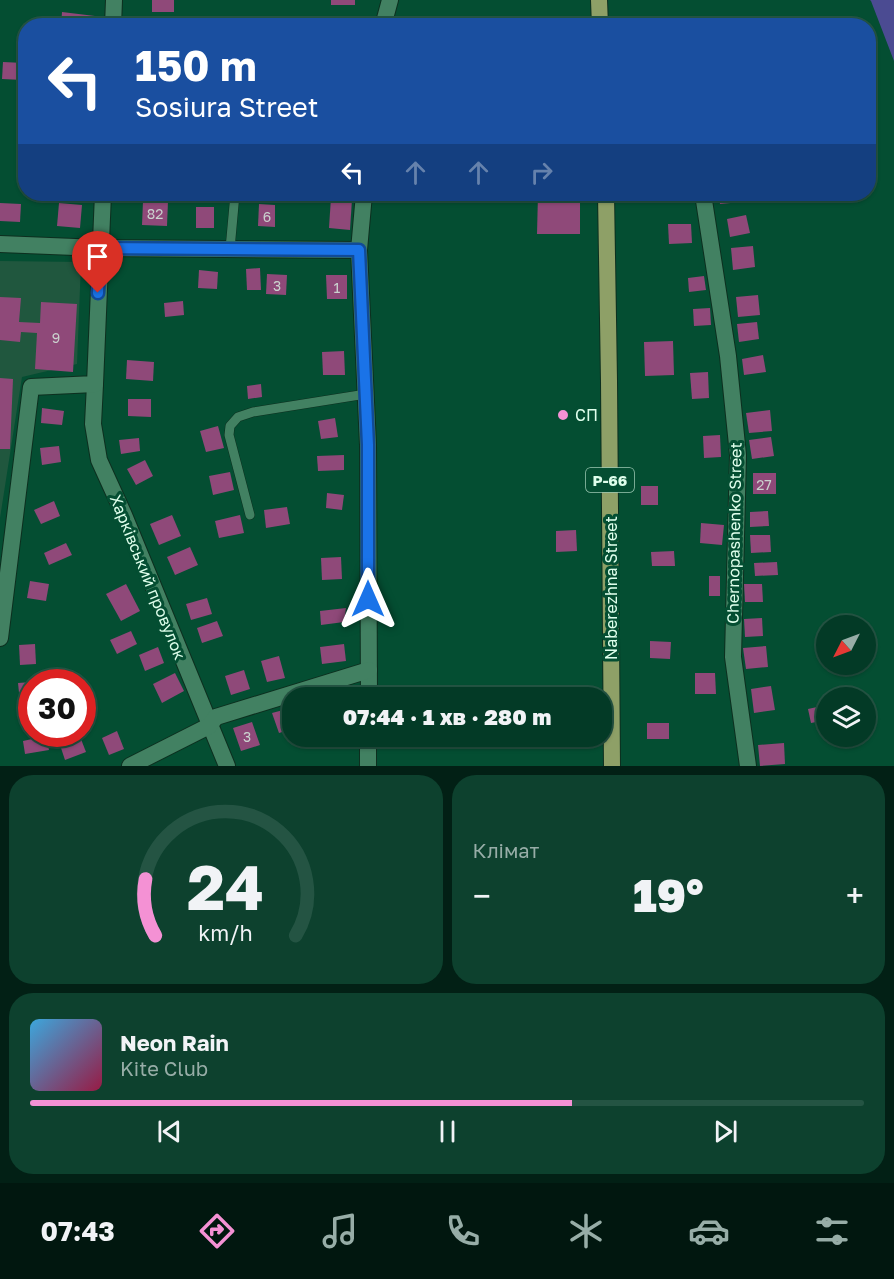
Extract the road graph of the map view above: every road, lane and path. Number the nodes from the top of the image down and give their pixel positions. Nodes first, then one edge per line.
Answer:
1 (114, 0) edge
2 (390, 0) edge
3 (598, 0) edge
4 (113, 18) edge
5 (385, 18) edge
6 (599, 18) edge
7 (103, 201) edge
8 (234, 201) edge
9 (363, 201) edge
10 (606, 201) edge
11 (704, 201) edge
12 (0, 244) edge
13 (100, 248) junction
14 (230, 249) junction
15 (359, 250) junction
16 (95, 384) junction
17 (366, 394) junction
18 (250, 515) dead end
19 (0, 638) edge
20 (369, 670) junction
21 (369, 687) edge
22 (209, 726) junction
23 (368, 747) edge
24 (130, 766) edge
25 (227, 766) edge
26 (368, 766) edge
27 (612, 766) edge
28 (748, 766) edge

1 - 4 street
2 - 5 street
3 - 6 main road
7 - 13 street, Харківський провулок
8 - 14 lane
9 - 15 street
10 - 27 main road, Naberezhna Street / Р-66
11 - 28 street, Chernopashenko Street
12 - 13 street
13 - 14 street
13 - 16 street, Харківський провулок
14 - 15 street
15 - 17 street
16 - 19 street
16 - 22 street, Харківський провулок
17 - 18 lane
17 - 20 street
20 - 21 street
20 - 22 street
22 - 24 street
22 - 25 street, Харківський провулок
23 - 26 street

